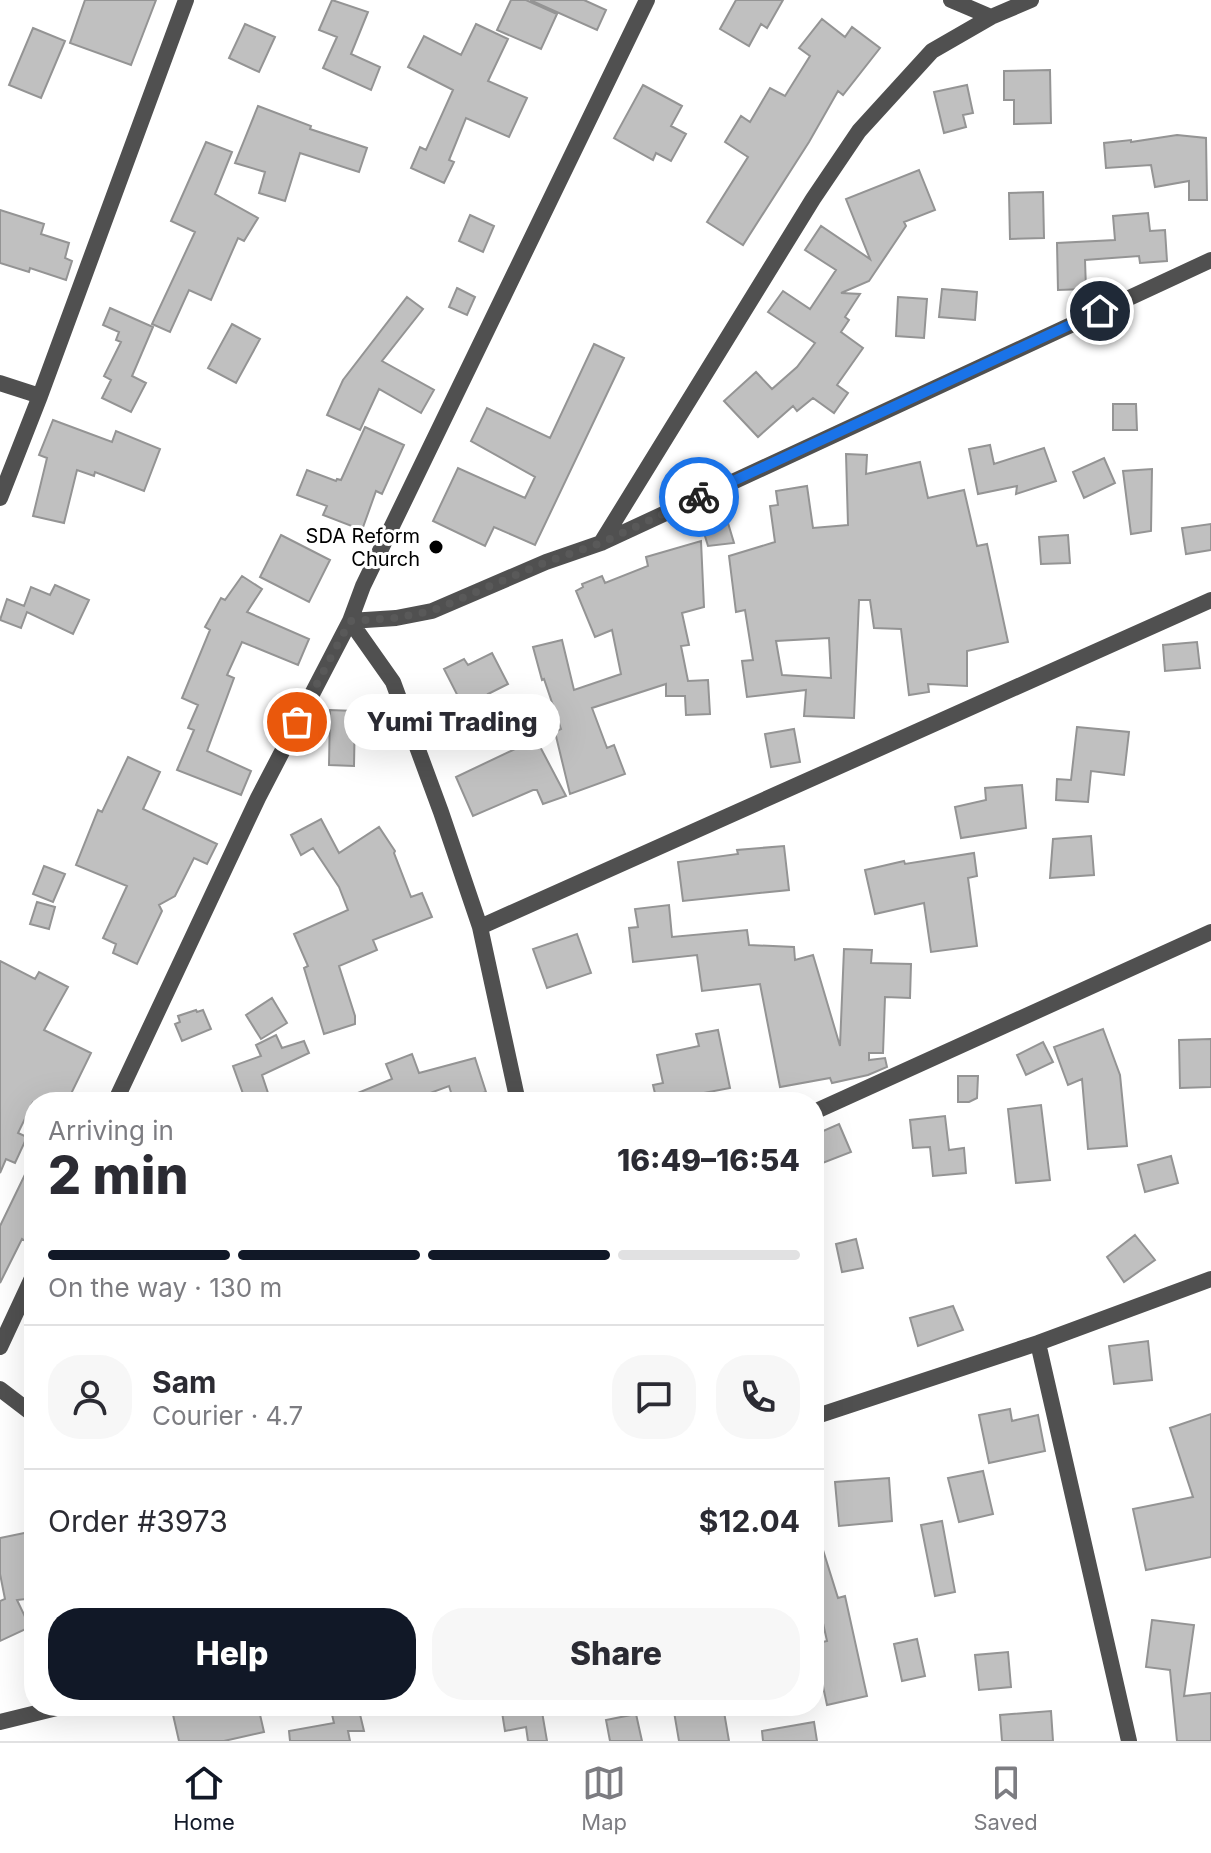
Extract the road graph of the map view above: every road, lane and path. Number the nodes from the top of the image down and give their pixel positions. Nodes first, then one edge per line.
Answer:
1 (186, 0) edge
2 (647, 0) edge
3 (951, 0) edge
4 (1031, 0) edge
5 (991, 17) junction
6 (1211, 260) edge
7 (0, 383) edge
8 (40, 396) junction
9 (0, 498) edge
10 (601, 543) junction
11 (1211, 600) edge
12 (350, 621) junction
13 (480, 927) junction
14 (1211, 932) edge
15 (120, 1092) edge
16 (516, 1092) edge
17 (824, 1107) edge
18 (1211, 1279) edge
19 (24, 1295) edge
20 (1038, 1343) junction
21 (0, 1347) edge
22 (0, 1389) edge
23 (24, 1407) edge
24 (824, 1414) edge
25 (24, 1716) edge
26 (0, 1722) edge
27 (1129, 1741) edge

1 - 8 street
2 - 12 street
3 - 5 street
4 - 5 street
5 - 10 street
6 - 10 street
7 - 8 street
8 - 9 street
10 - 12 street
11 - 13 street
12 - 13 street
12 - 15 street
13 - 16 street
14 - 17 street
18 - 20 street
19 - 21 street
20 - 24 street
20 - 27 street
22 - 23 street
25 - 26 street

